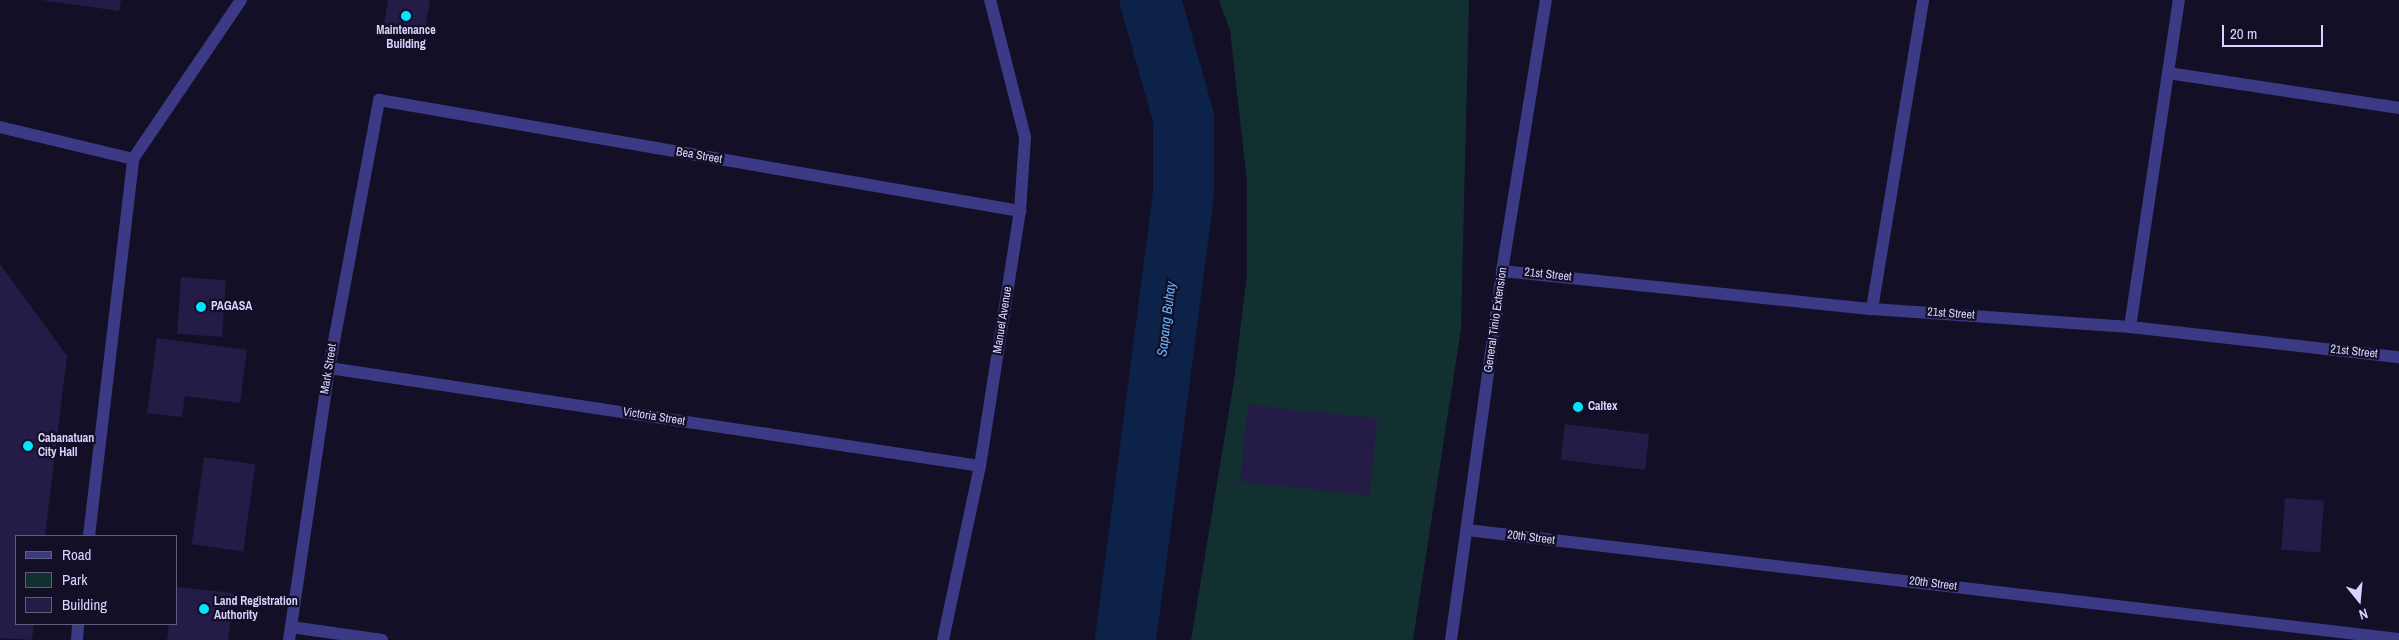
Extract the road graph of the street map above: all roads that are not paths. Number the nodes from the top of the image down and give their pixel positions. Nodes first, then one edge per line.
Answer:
1 (241, 0) edge
2 (990, 0) edge
3 (1546, 0) edge
4 (1923, 0) edge
5 (2179, 0) edge
6 (2168, 73) junction
7 (378, 100) joint
8 (2399, 108) edge
9 (0, 127) edge
10 (133, 159) junction
11 (1020, 211) junction
12 (1502, 271) junction
13 (1872, 309) junction
14 (2130, 327) junction
15 (2399, 357) edge
16 (328, 368) junction
17 (980, 466) junction
18 (1467, 530) junction
19 (89, 535) edge
20 (78, 625) edge
21 (290, 634) edge
22 (2399, 639) edge
23 (76, 640) edge
24 (382, 640) edge
25 (943, 640) edge
26 (1451, 640) edge

1 - 10 street
2 - 11 street, Manuel Avenue
3 - 12 street, General Tinio Extension
4 - 13 street
5 - 6 street
6 - 8 street
6 - 14 street
7 - 11 street, Bea Street
7 - 16 street, Mark Street
9 - 10 street
10 - 19 street
11 - 17 street, Manuel Avenue
12 - 13 street, 21st Street
12 - 18 street, General Tinio Extension
13 - 14 street, 21st Street
14 - 15 street, 21st Street
16 - 17 street, Victoria Street
16 - 21 street, Mark Street
17 - 25 street, Manuel Avenue
18 - 22 street, 20th Street
18 - 26 street, General Tinio Extension
20 - 23 street
21 - 24 street

